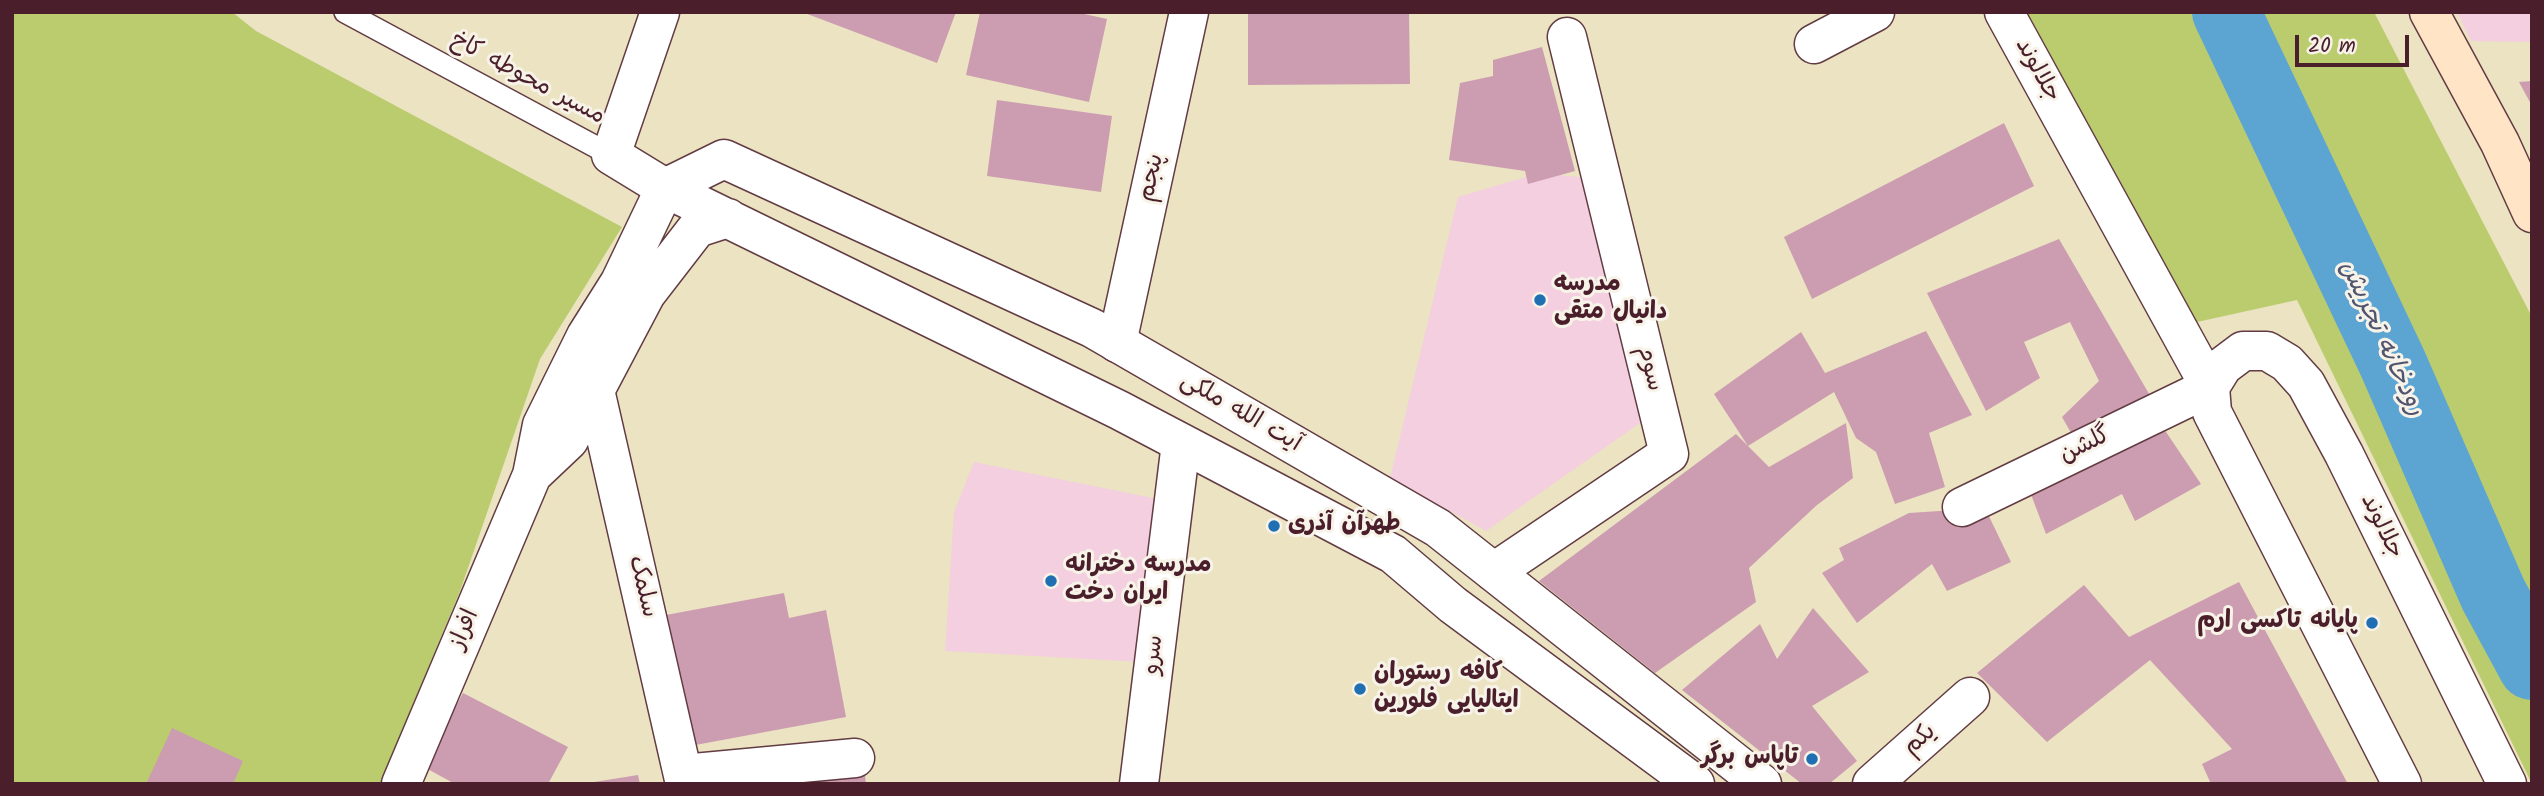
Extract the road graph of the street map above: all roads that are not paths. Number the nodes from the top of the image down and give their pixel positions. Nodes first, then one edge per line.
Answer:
1 (345, 12) edge
2 (660, 12) edge
3 (1189, 12) edge
4 (1875, 12) edge
5 (2004, 12) edge
6 (2429, 12) edge
7 (1567, 37) dead end
8 (1814, 44) dead end
9 (611, 155) junction
10 (665, 188) junction
11 (2532, 213) edge
12 (728, 218) junction
13 (1117, 343) junction
14 (2210, 387) junction
15 (596, 390) junction
16 (1181, 443) junction
17 (532, 475) junction
18 (1962, 507) dead end
19 (1494, 572) junction
20 (1970, 698) dead end
21 (855, 758) dead end
22 (684, 779) edge
23 (401, 784) edge
24 (1139, 784) edge
25 (1695, 784) edge
26 (1762, 784) edge
27 (1872, 784) edge
28 (2402, 784) edge
29 (2507, 784) edge

1 - 9 lane, مسیر محوطه کاخ
2 - 9 street
3 - 13 street, پنجم
4 - 8 street
5 - 14 street, جلالوند
6 - 11 main road
7 - 19 street, سوم
9 - 10 street, آیت الله ملکی
10 - 12 street, آیت الله ملکی
10 - 13 street, آیت الله ملکی
10 - 17 street, افراز
12 - 15 street, افراز
12 - 16 street, آیت الله ملکی
13 - 19 street, آیت الله ملکی
14 - 18 street, گلشن
14 - 28 street, جلالوند
14 - 29 street, جلالوند
15 - 17 street, افراز
15 - 22 street, سلمک
16 - 24 street, سرو
16 - 25 street, آیت الله ملکی
17 - 23 street, افراز
19 - 26 street, آیت الله ملکی
20 - 27 street, یکم
21 - 22 street

